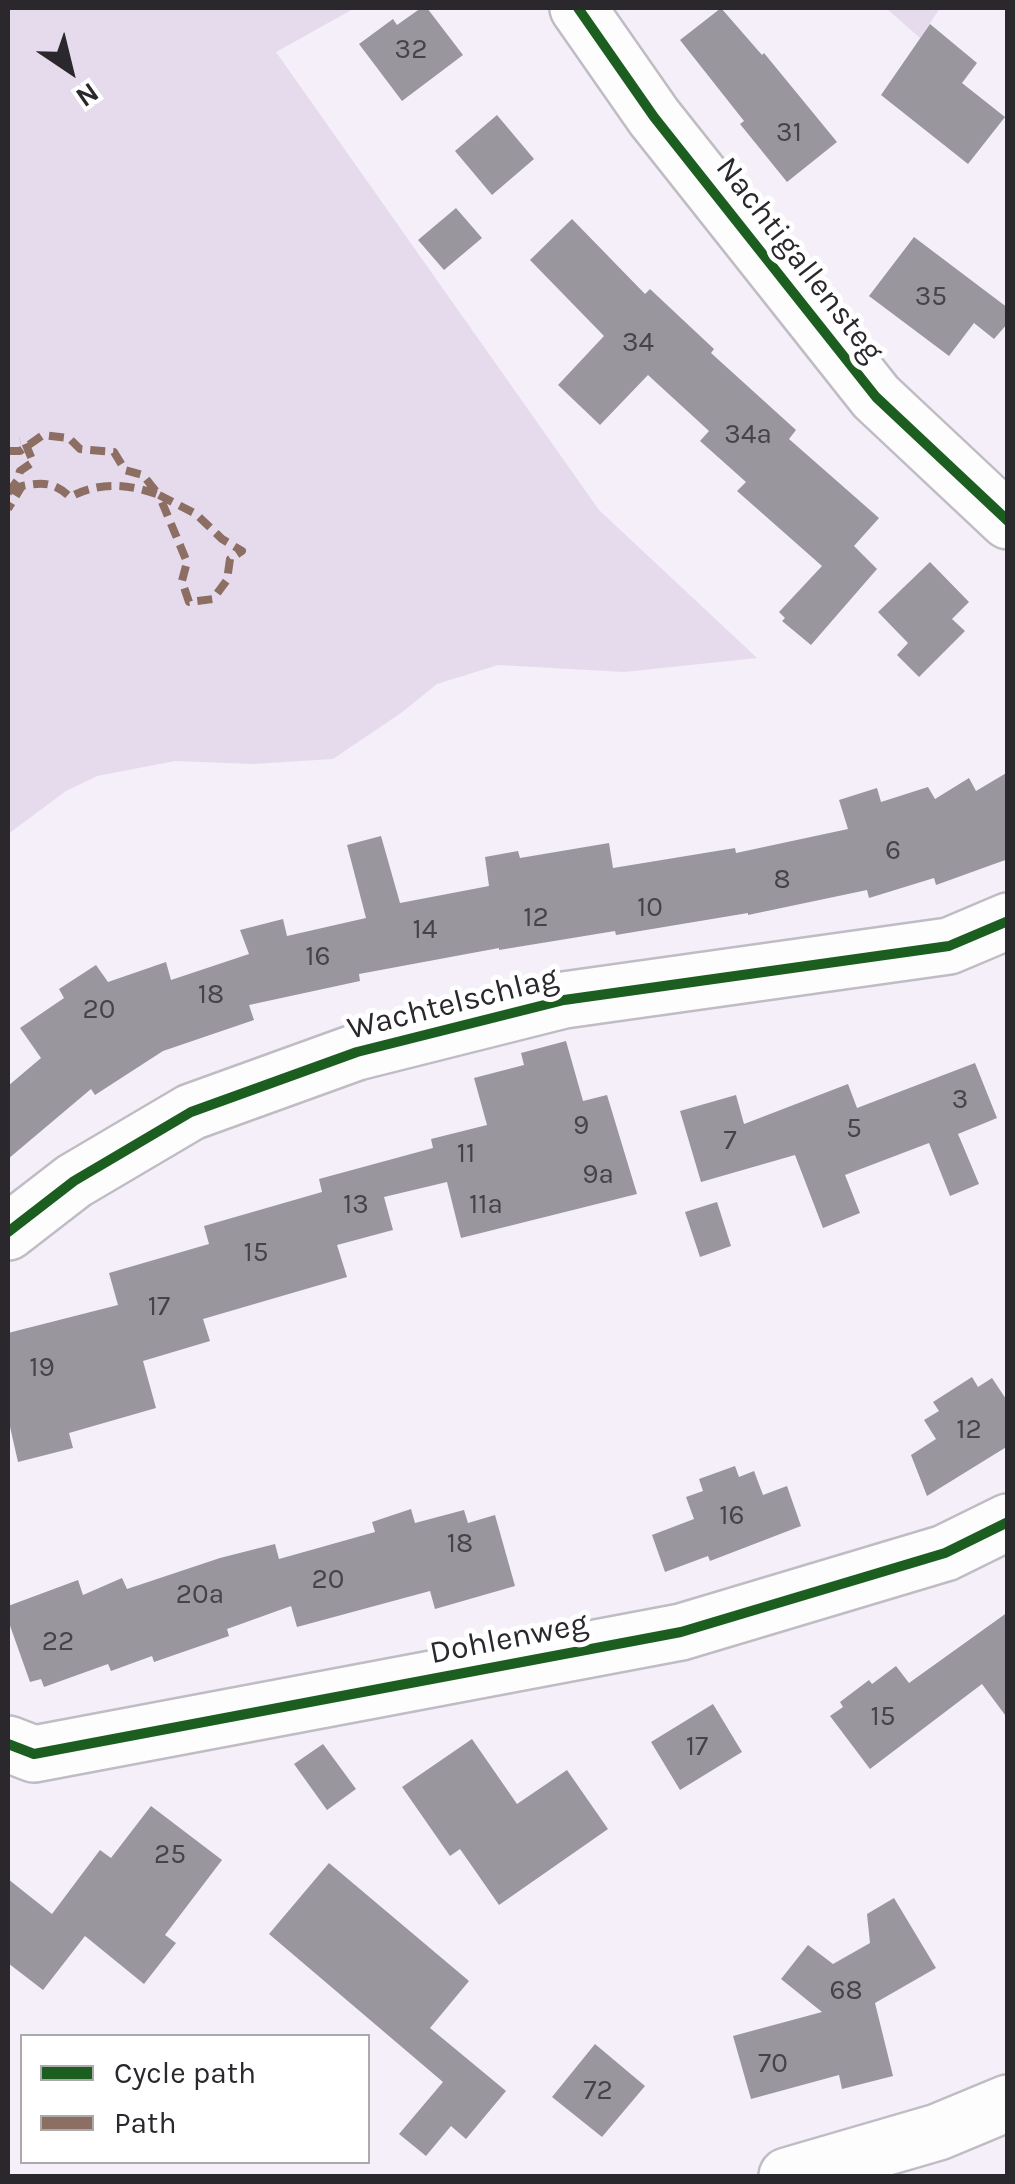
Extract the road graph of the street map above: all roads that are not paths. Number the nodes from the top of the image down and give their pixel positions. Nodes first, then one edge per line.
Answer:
1 (578, 8) edge
2 (1008, 521) edge
3 (1008, 921) edge
4 (8, 1232) edge
5 (1008, 1522) edge
6 (8, 1744) edge
7 (1008, 2103) edge
8 (787, 2176) edge

1 - 2 street, Nachtigallensteg
3 - 4 street, Wachtelschlag
5 - 6 street, Dohlenweg
7 - 8 street

